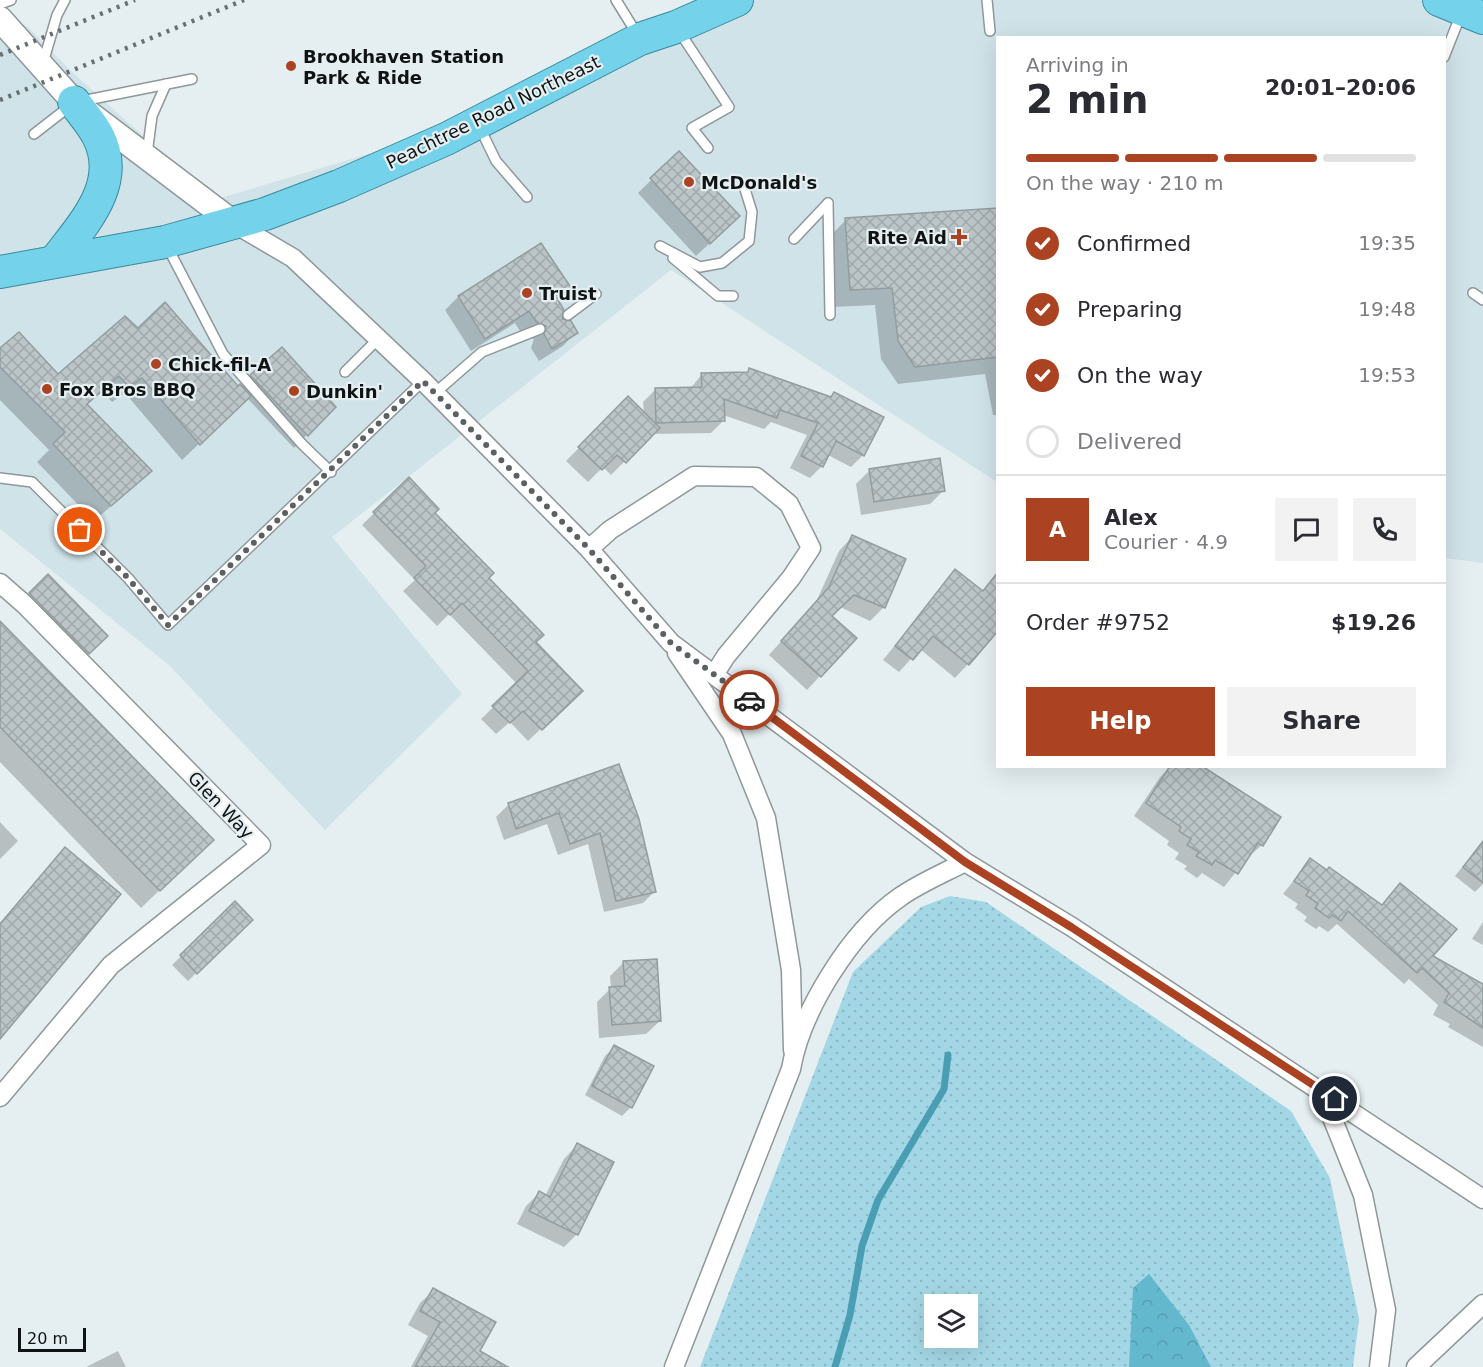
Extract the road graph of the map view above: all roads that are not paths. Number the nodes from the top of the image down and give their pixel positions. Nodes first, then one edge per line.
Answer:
1 (11, 0) edge
2 (65, 0) edge
3 (616, 0) edge
4 (737, 0) edge
5 (987, 0) edge
6 (0, 4) edge
7 (1466, 7) edge
8 (0, 19) edge
9 (676, 27) junction
10 (990, 31) dead end
11 (639, 39) junction
12 (1446, 52) edge
13 (42, 66) junction
14 (192, 79) dead end
15 (166, 84) junction
16 (75, 102) junction
17 (477, 123) junction
18 (34, 134) dead end
19 (708, 148) dead end
20 (147, 157) junction
21 (744, 186) dead end
22 (527, 197) dead end
23 (235, 224) junction
24 (794, 239) dead end
25 (165, 242) junction
26 (56, 260) junction
27 (0, 272) edge
28 (1473, 293) dead end
29 (596, 294) dead end
30 (733, 296) dead end
31 (1483, 300) edge
32 (568, 315) dead end
33 (830, 315) dead end
34 (540, 329) dead end
35 (378, 339) junction
36 (345, 372) dead end
37 (429, 387) junction
38 (331, 472) junction
39 (0, 477) edge
40 (589, 549) junction
41 (0, 583) edge
42 (671, 643) junction
43 (714, 675) junction
44 (965, 862) junction
45 (793, 1054) junction
46 (1321, 1090) junction
47 (0, 1097) edge
48 (1483, 1199) edge
49 (1483, 1304) edge
50 (674, 1367) edge
51 (1379, 1367) edge
52 (1416, 1367) edge

1 - 6 lane
2 - 13 lane
3 - 11 lane
4 - 9 highway, Peachtree Road Northeast
5 - 10 lane
7 - 12 lane
8 - 13 street
9 - 11 highway, Peachtree Road Northeast
9 - 19 lane
11 - 17 highway, Peachtree Road Northeast
13 - 16 street
14 - 15 lane
15 - 16 lane
15 - 20 lane
16 - 18 lane
16 - 20 street
16 - 26 highway
17 - 22 lane
17 - 23 highway, Peachtree Road Northeast
20 - 23 street
21 - 30 lane
23 - 25 highway, Peachtree Road Northeast
23 - 35 street
24 - 33 lane
25 - 26 highway, Peachtree Road Northeast
25 - 38 lane
26 - 27 highway, Peachtree Road Northeast
28 - 31 lane
29 - 32 lane
34 - 37 lane
35 - 36 lane
35 - 37 street
37 - 38 lane
37 - 40 street
38 - 39 lane
40 - 42 street
40 - 43 street
41 - 47 street, Glen Way
42 - 43 street
42 - 45 street
43 - 44 street
44 - 45 street
44 - 46 street
45 - 50 street
46 - 48 street
46 - 51 street
49 - 52 street

